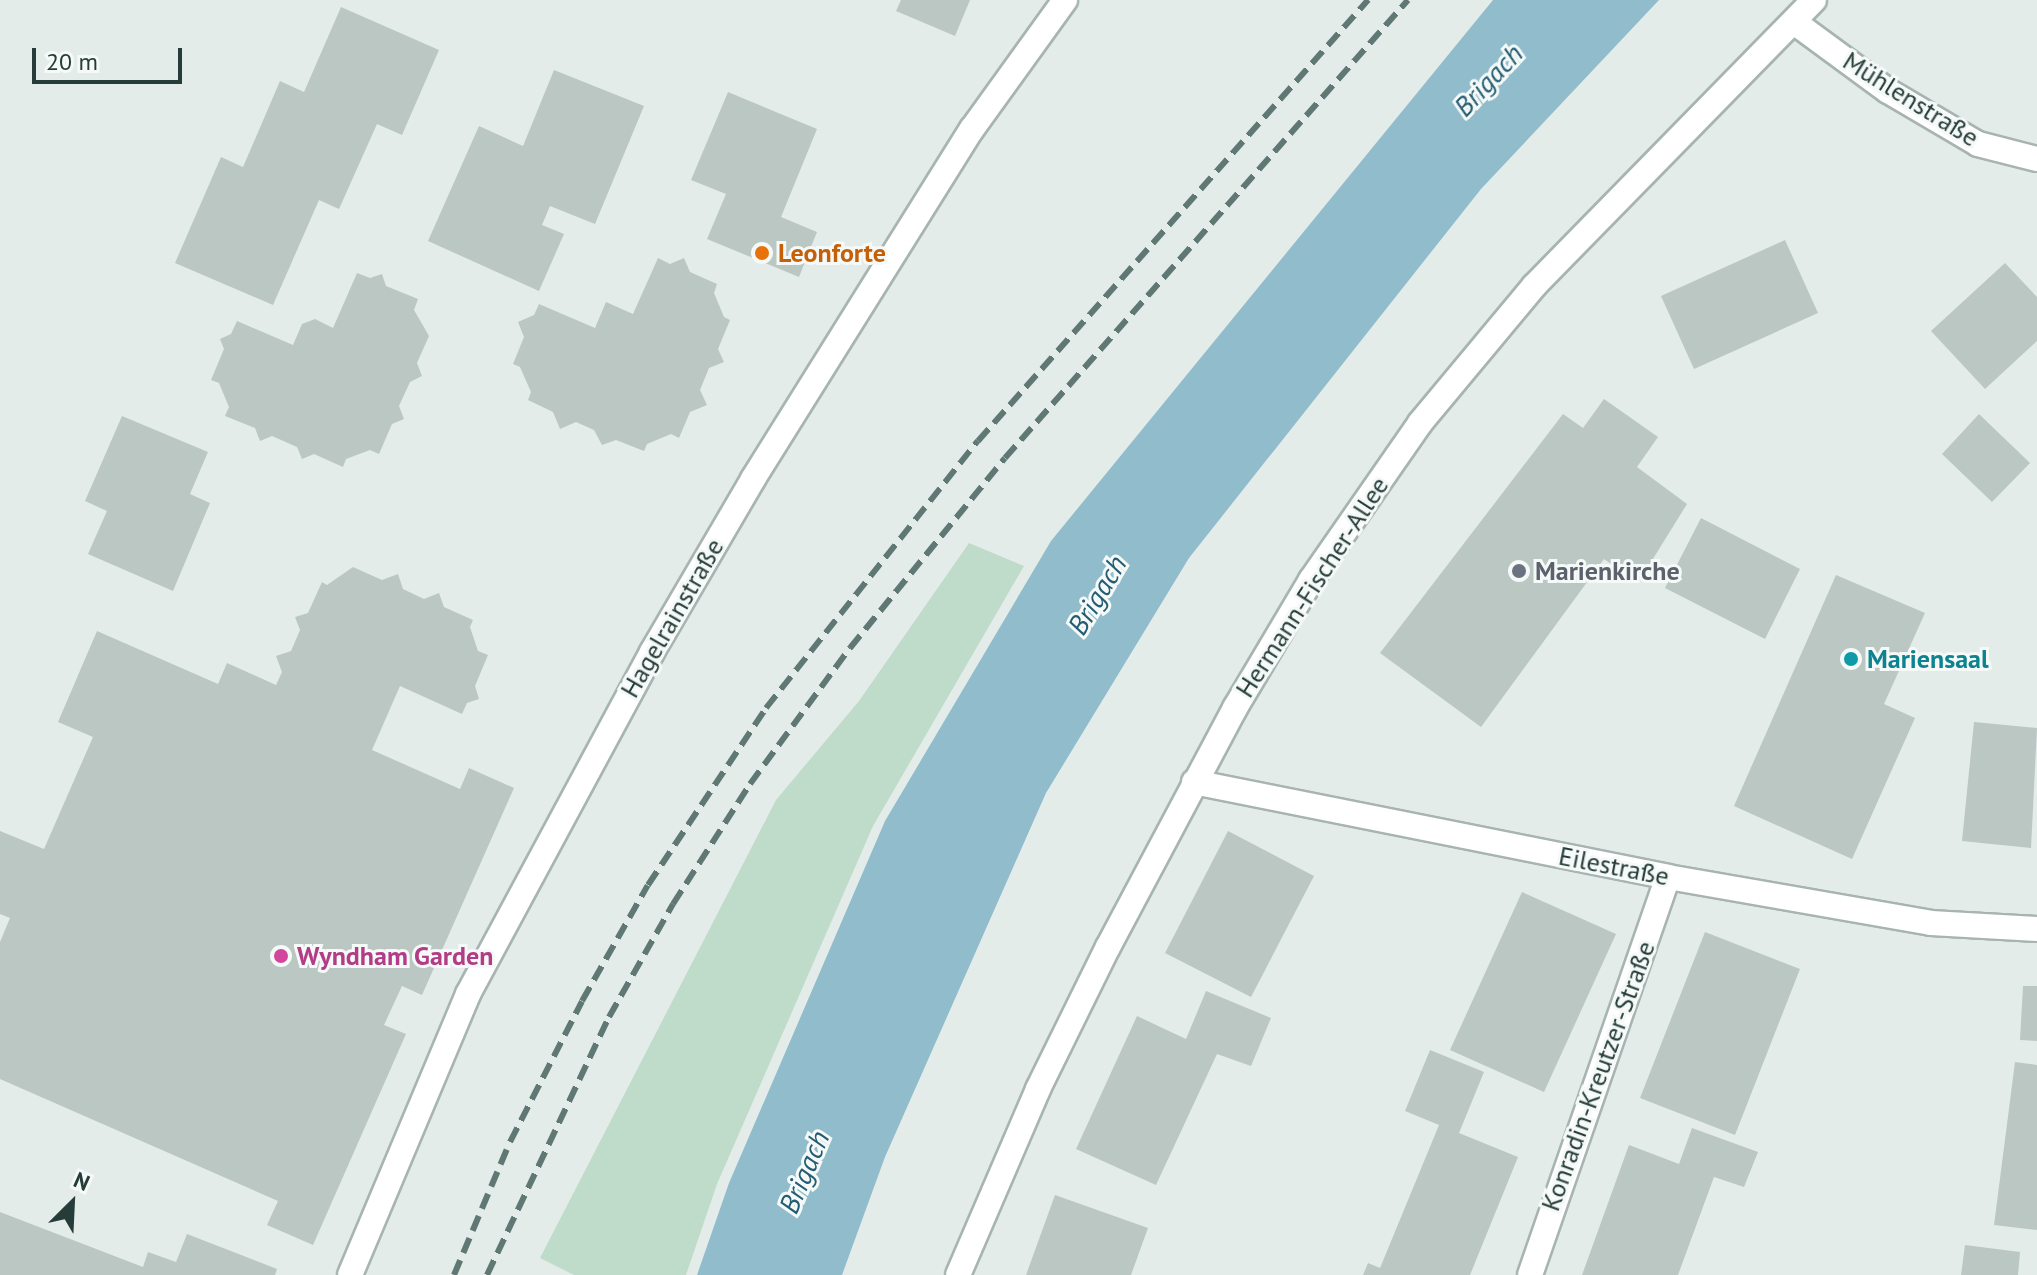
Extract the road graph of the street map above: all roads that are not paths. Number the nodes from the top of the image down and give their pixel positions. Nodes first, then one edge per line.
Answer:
1 (1065, 0) edge
2 (1814, 0) edge
3 (1794, 22) junction
4 (2037, 159) edge
5 (1194, 782) junction
6 (1668, 877) junction
7 (2037, 929) edge
8 (350, 1275) edge
9 (958, 1275) edge
10 (1530, 1275) edge

1 - 8 street, Hagelrainstraße
2 - 3 street, Hermann-Fischer-Allee
3 - 4 street, Mühlenstraße
3 - 5 street, Hermann-Fischer-Allee
5 - 6 street, Eilestraße
5 - 9 street, Hermann-Fischer-Allee
6 - 7 street, Eilestraße
6 - 10 street, Konradin-Kreutzer-Straße

